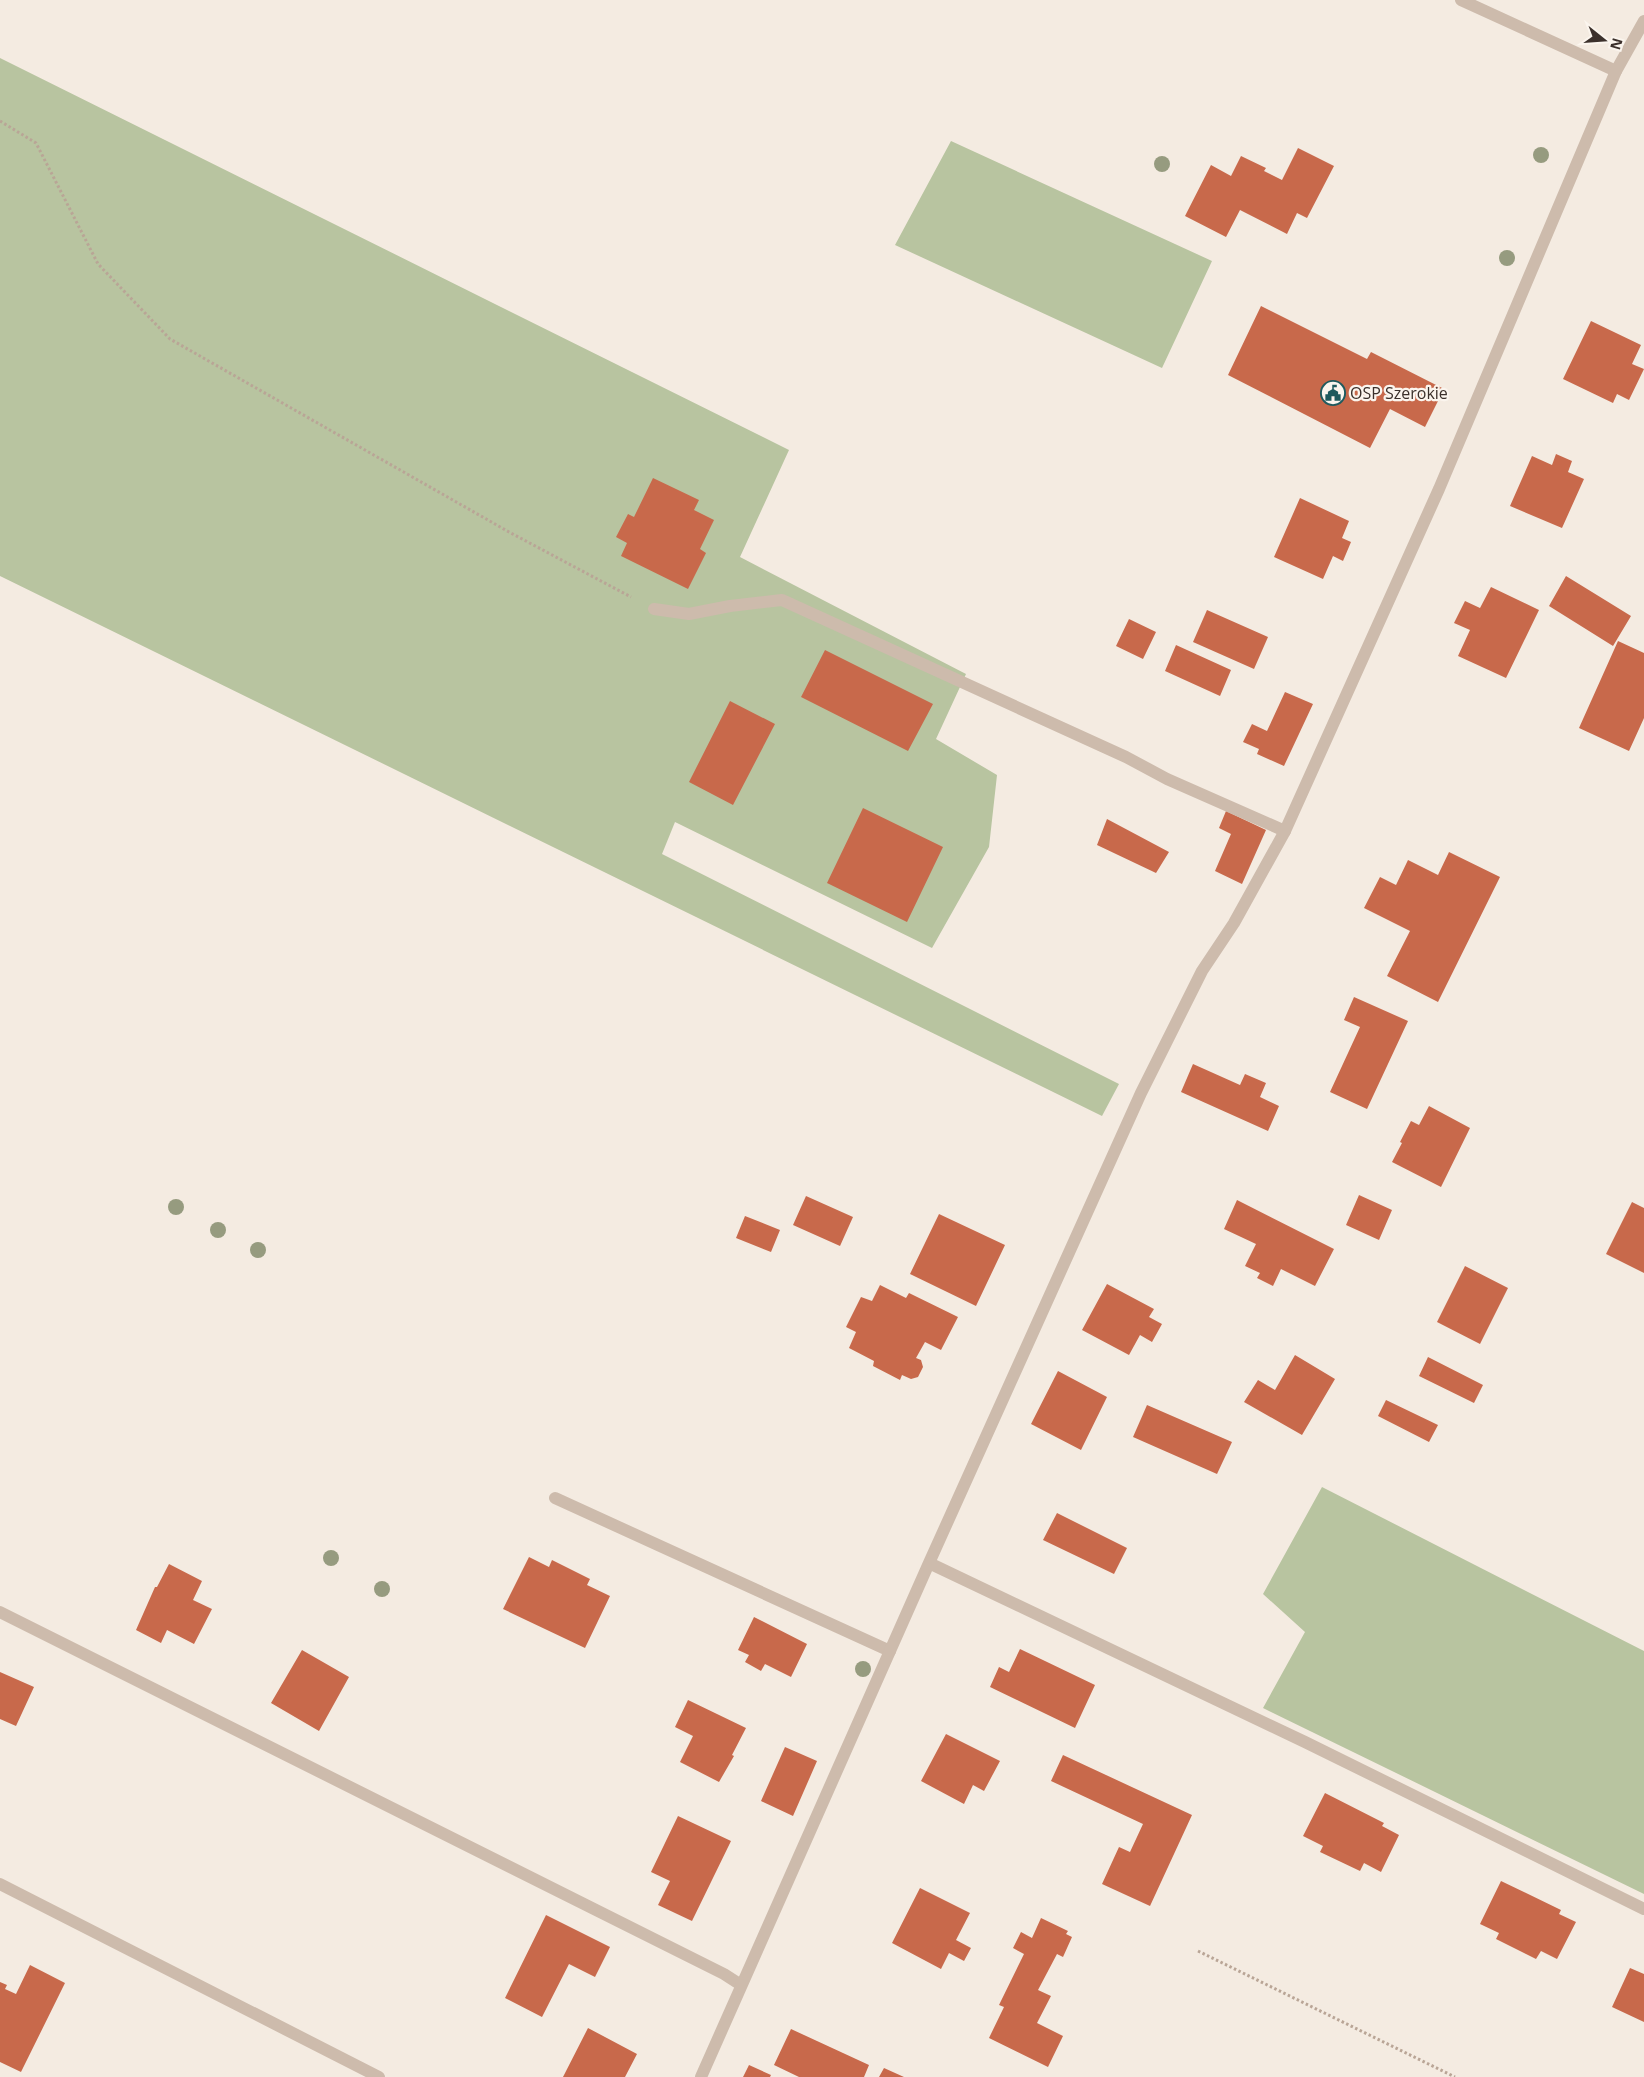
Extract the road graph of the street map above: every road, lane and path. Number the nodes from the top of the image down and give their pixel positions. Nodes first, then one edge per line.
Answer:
1 (1461, 0) edge
2 (1644, 21) edge
3 (1616, 71) junction
4 (0, 121) edge
5 (654, 609) joint
6 (1285, 831) junction
7 (555, 1498) dead end
8 (929, 1563) junction
9 (0, 1612) edge
10 (890, 1651) junction
11 (0, 1884) edge
12 (1644, 1909) edge
13 (1198, 1951) dead end
14 (741, 1985) junction
15 (379, 2077) edge
16 (701, 2077) edge
17 (1455, 2077) edge

1 - 3 street
2 - 3 street
3 - 6 street
4 - 5 path
5 - 6 street
6 - 8 street
7 - 10 street
8 - 10 street
8 - 12 street
9 - 14 street
10 - 14 street
11 - 15 street
13 - 17 path
14 - 16 street

